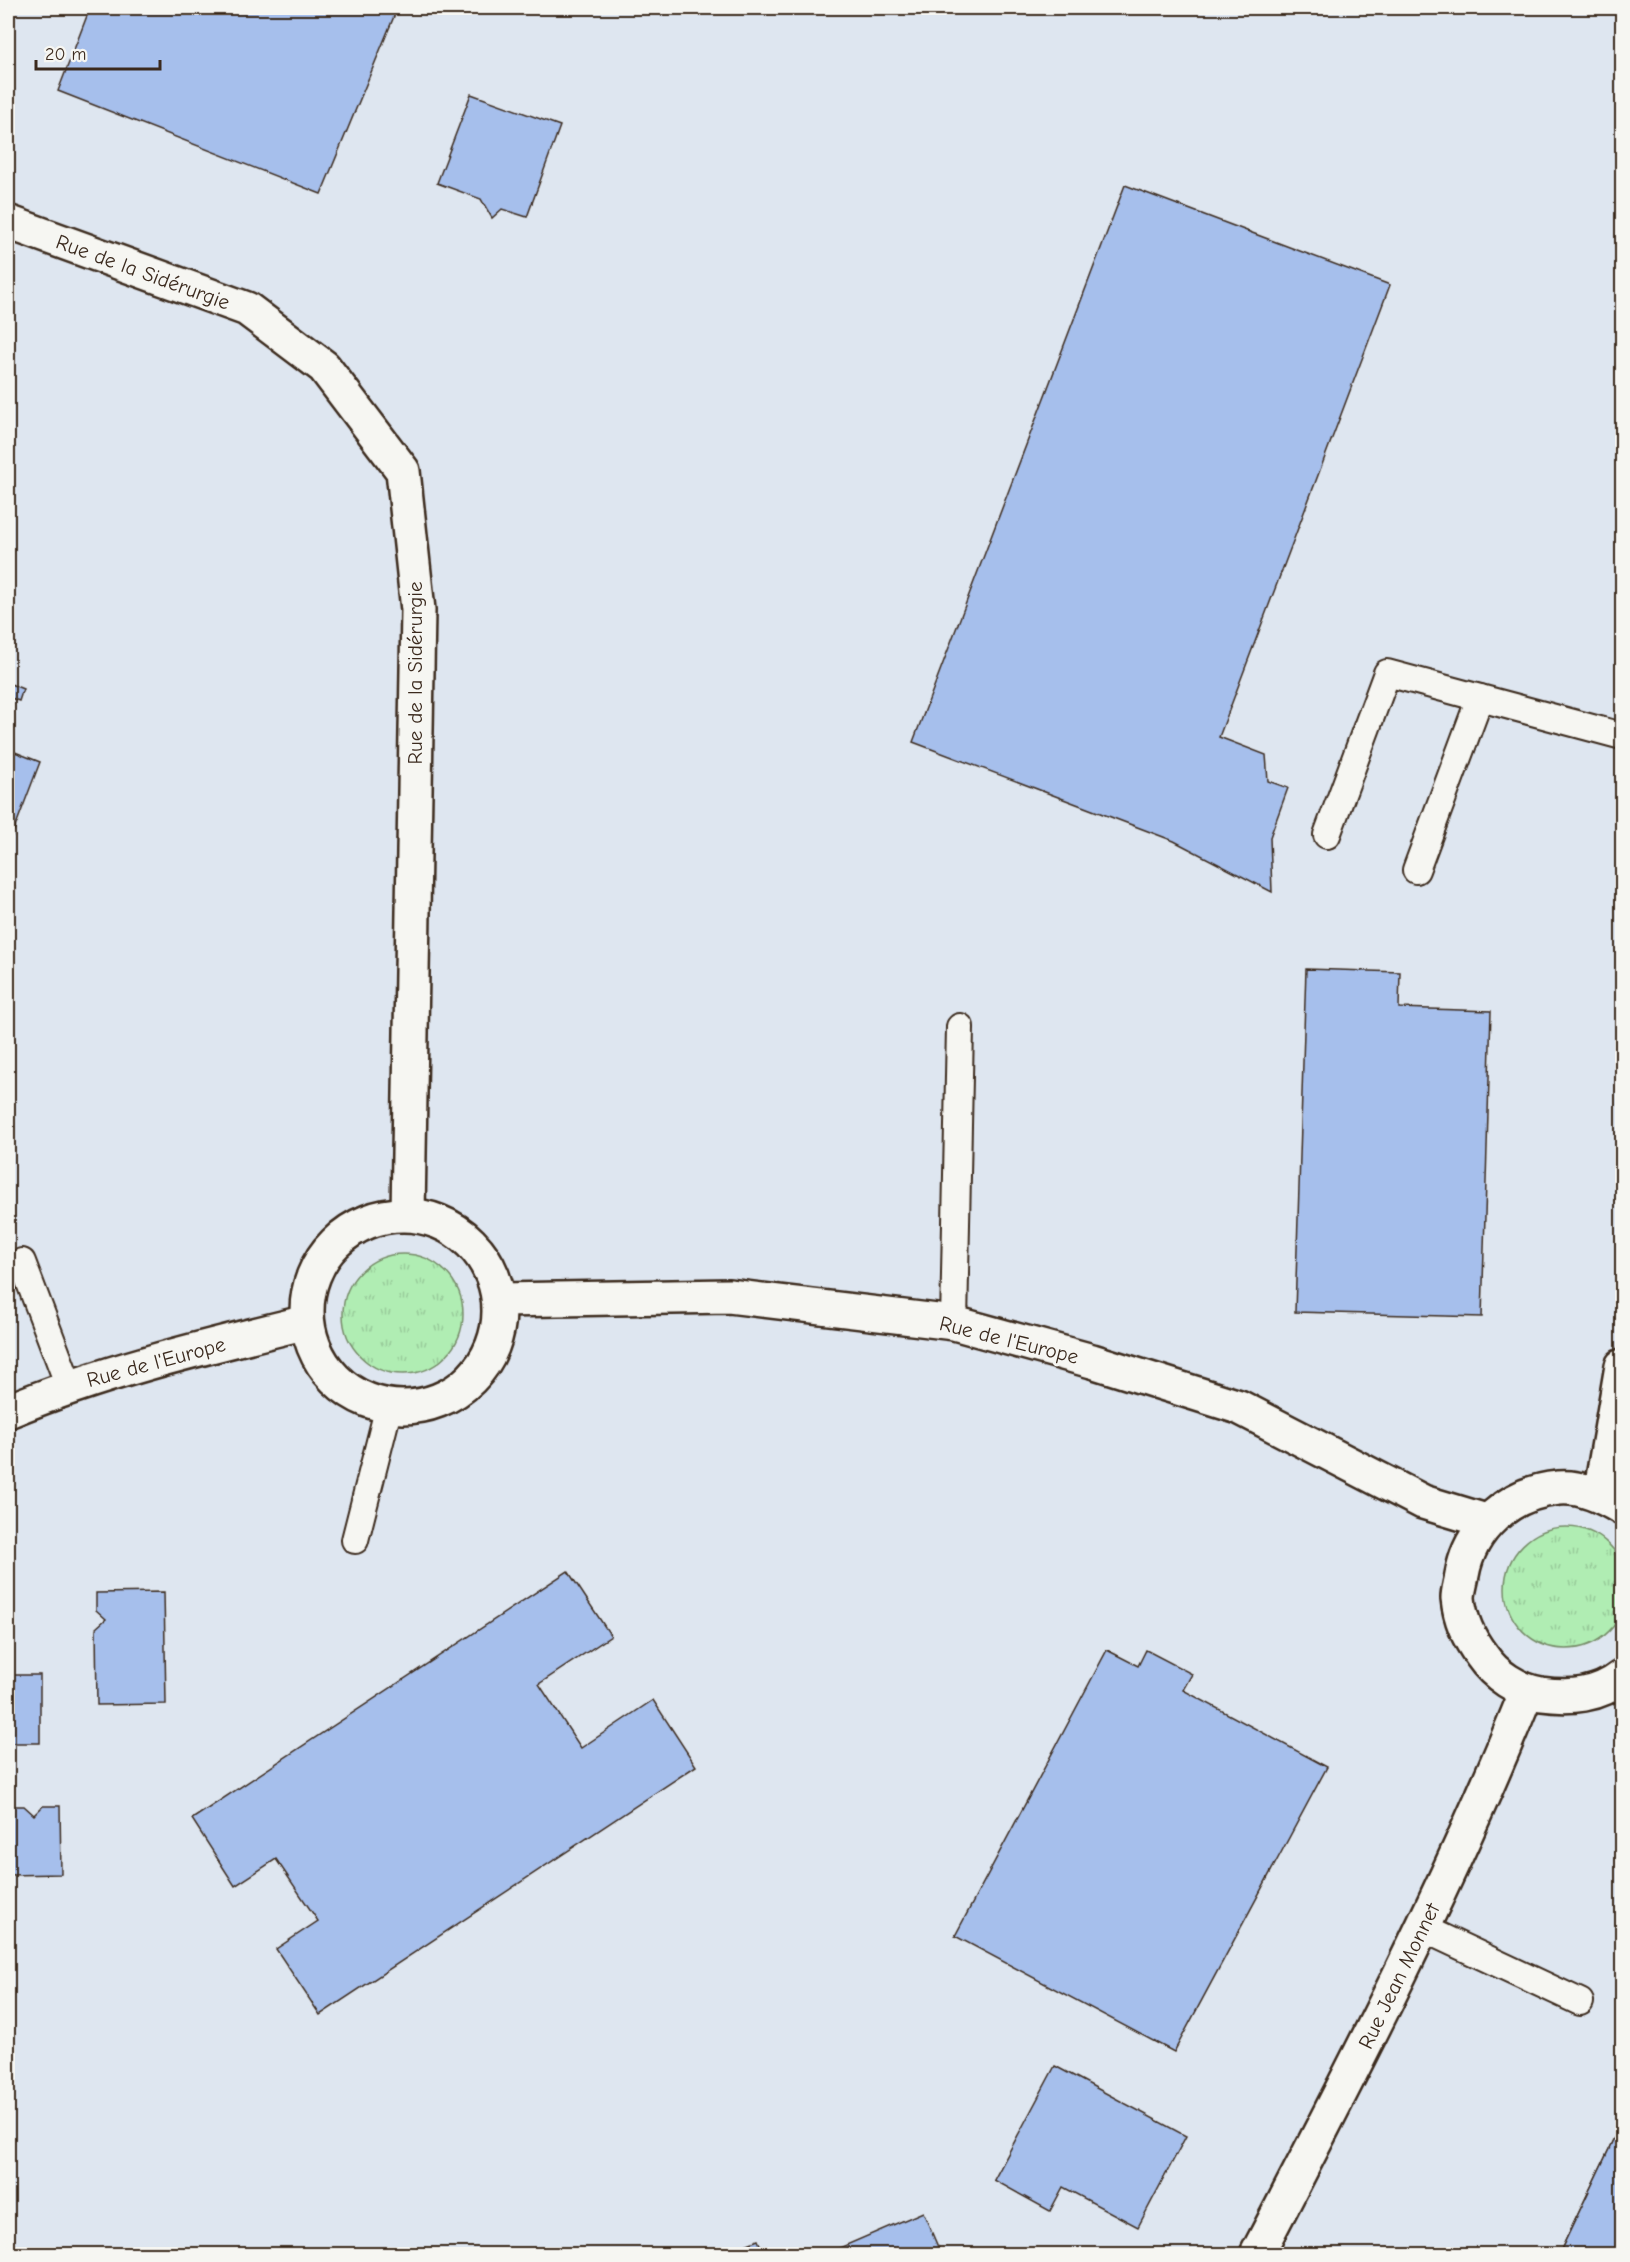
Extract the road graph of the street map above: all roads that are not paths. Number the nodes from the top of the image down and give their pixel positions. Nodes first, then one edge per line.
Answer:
1 (8, 222) edge
2 (1480, 698) junction
3 (1623, 736) edge
4 (1328, 835) dead end
5 (1416, 870) dead end
6 (960, 1027) dead end
7 (408, 1214) junction
8 (22, 1262) dead end
9 (500, 1300) junction
10 (307, 1322) junction
11 (954, 1323) junction
12 (1623, 1366) edge
13 (69, 1386) junction
14 (389, 1406) junction
15 (8, 1411) edge
16 (1611, 1502) edge
17 (1486, 1521) junction
18 (355, 1540) dead end
19 (1623, 1677) edge
20 (1527, 1691) junction
21 (1422, 1928) junction
22 (1580, 2002) dead end
23 (1257, 2254) edge

1 - 7 street, Rue de la Sidérurgie
2 - 3 lane
2 - 4 lane
2 - 5 lane
6 - 11 lane
7 - 9 street
7 - 10 street
8 - 13 lane
9 - 11 street, Rue de l'Europe
9 - 14 street
10 - 13 street, Rue de l'Europe
10 - 14 street
11 - 17 street, Rue de l'Europe
12 - 16 street
13 - 15 street, Rue de l'Europe
14 - 18 lane
16 - 17 street
17 - 20 street
19 - 20 street
20 - 21 street, Rue Jean Monnet
21 - 22 lane
21 - 23 street, Rue Jean Monnet

